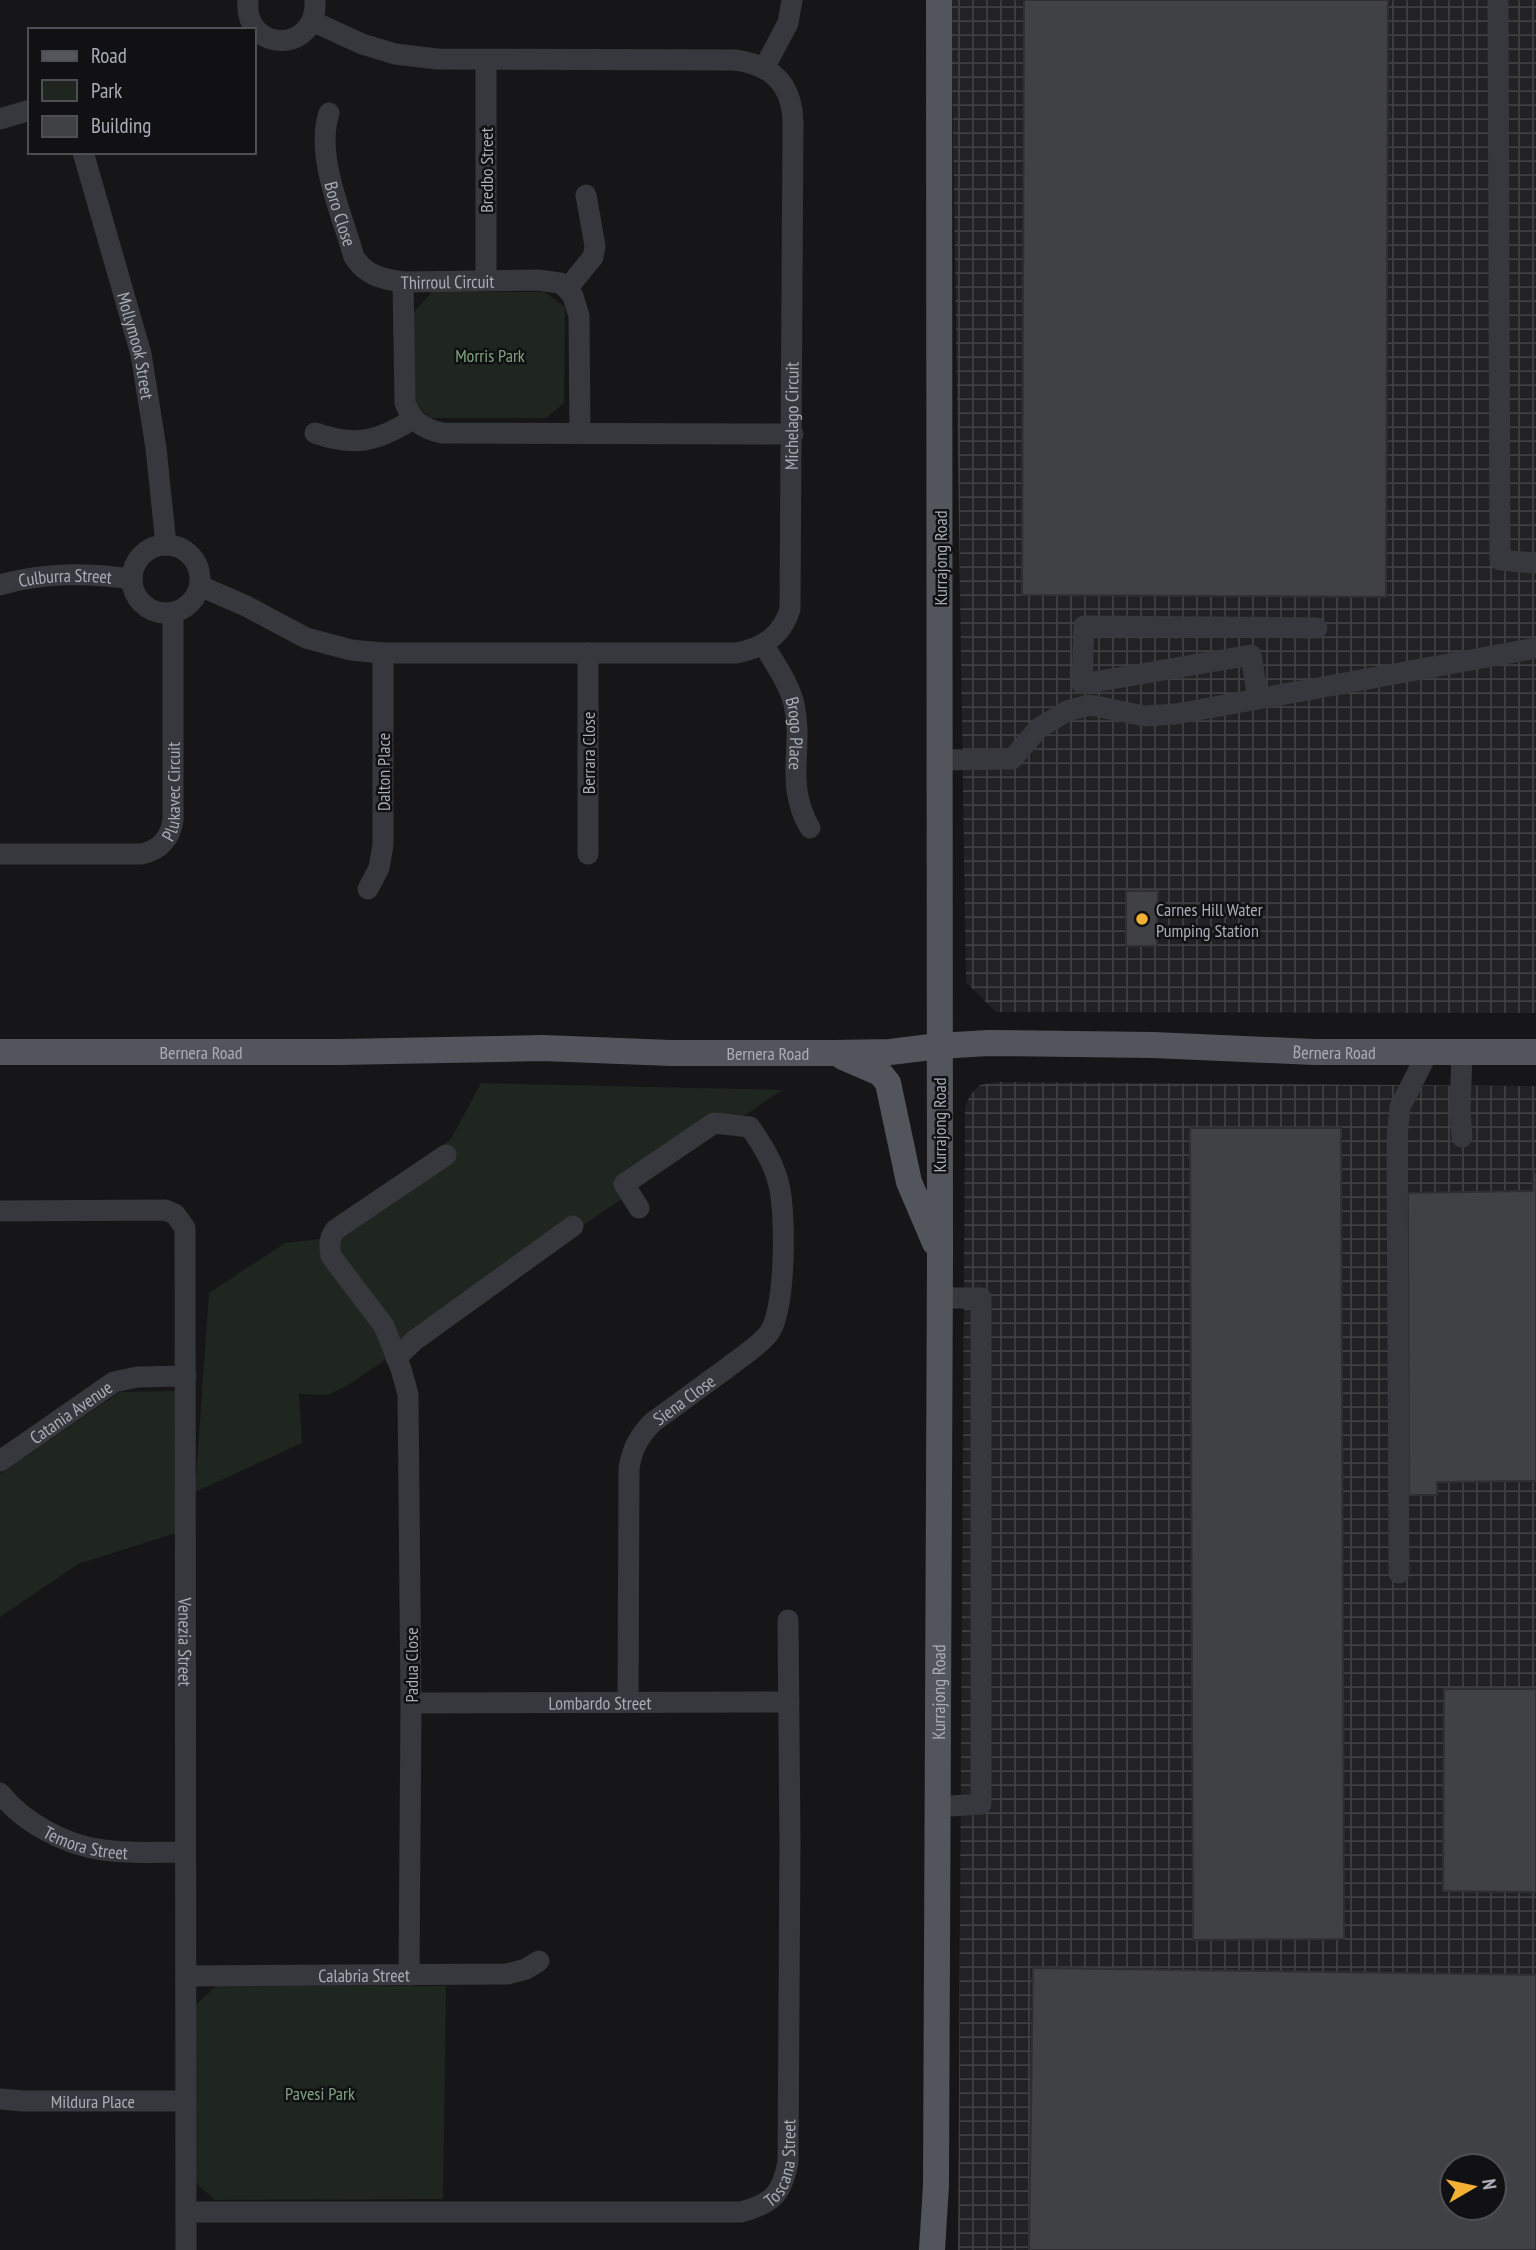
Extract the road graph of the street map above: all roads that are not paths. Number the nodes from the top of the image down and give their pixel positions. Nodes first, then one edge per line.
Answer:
1 (248, 0) edge
2 (792, 0) edge
3 (939, 0) edge
4 (1498, 0) edge
5 (314, 10) edge
6 (254, 28) edge
7 (256, 32) edge
8 (486, 61) junction
9 (764, 68) junction
10 (28, 111) edge
11 (329, 113) dead end
12 (0, 119) edge
13 (84, 154) edge
14 (586, 195) dead end
15 (486, 280) junction
16 (403, 282) junction
17 (567, 289) junction
18 (413, 419) junction
19 (315, 433) dead end
20 (580, 433) junction
21 (793, 434) junction
22 (166, 545) junction
23 (1536, 563) edge
24 (132, 579) junction
25 (0, 585) edge
26 (200, 586) junction
27 (173, 613) junction
28 (1317, 628) dead end
29 (764, 645) junction
30 (1536, 648) edge
31 (383, 653) junction
32 (588, 653) junction
33 (1258, 699) junction
34 (939, 760) junction
35 (810, 828) dead end
36 (0, 854) edge
37 (588, 854) dead end
38 (368, 889) dead end
39 (939, 1046) junction
40 (0, 1052) edge
41 (1428, 1052) junction
42 (1462, 1052) junction
43 (1536, 1052) edge
44 (835, 1053) junction
45 (1462, 1137) dead end
46 (446, 1155) dead end
47 (639, 1208) dead end
48 (0, 1211) edge
49 (573, 1226) dead end
50 (940, 1255) junction
51 (939, 1298) junction
52 (396, 1358) junction
53 (186, 1376) junction
54 (0, 1461) edge
55 (1398, 1573) dead end
56 (788, 1620) dead end
57 (628, 1701) junction
58 (789, 1702) junction
59 (411, 1703) junction
60 (0, 1793) edge
61 (937, 1807) junction
62 (185, 1852) junction
63 (538, 1961) dead end
64 (409, 1975) junction
65 (187, 1976) junction
66 (0, 2099) edge
67 (186, 2101) junction
68 (187, 2212) junction
69 (186, 2250) edge
70 (932, 2250) edge

1 - 6 street
2 - 9 street
3 - 34 main road, Kurrajong Road
4 - 23 street
5 - 7 street
5 - 8 street
8 - 9 street
8 - 15 street, Bredbo Street
9 - 21 street, Michelago Circuit
10 - 12 street
11 - 16 street, Boro Close
13 - 22 street, Mollymook Street
14 - 17 street
15 - 16 street, Thirroul Circuit
15 - 17 street, Thirroul Circuit
16 - 18 street, Thirroul Circuit
17 - 20 street
18 - 19 street
18 - 20 street
20 - 21 street
21 - 29 street, Michelago Circuit
22 - 24 street
22 - 26 street
24 - 25 street, Culburra Street
24 - 27 street
26 - 27 street
26 - 31 street
27 - 36 street, Plukavec Circuit
28 - 33 street
29 - 32 street
29 - 35 street, Brogo Place
30 - 33 street
31 - 32 street
31 - 38 street, Dalton Place
32 - 37 street, Berrara Close
33 - 34 street
34 - 39 main road, Kurrajong Road
39 - 41 main road, Bernera Road
39 - 44 main road, Bernera Road
39 - 50 main road, Kurrajong Road
40 - 44 main road, Bernera Road
41 - 42 main road, Bernera Road
41 - 55 street
42 - 43 main road, Bernera Road
42 - 45 street
44 - 50 main road
46 - 52 street, Padua Close
47 - 57 street, Siena Close
48 - 53 street, Venezia Street
49 - 52 street
50 - 51 main road, Kurrajong Road
51 - 61 main road, Kurrajong Road
51 - 61 street
52 - 59 street, Padua Close
53 - 54 street, Catania Avenue
53 - 62 street, Venezia Street
56 - 58 street, Toscana Street
57 - 58 street, Lombardo Street
57 - 59 street, Lombardo Street
58 - 68 street, Toscana Street
59 - 64 street, Padua Close
60 - 62 street, Temora Street
61 - 70 main road, Kurrajong Road
62 - 65 street, Venezia Street
63 - 64 street, Calabria Street
64 - 65 street, Calabria Street
65 - 67 street, Venezia Street
66 - 67 street, Mildura Place
67 - 68 street, Venezia Street
68 - 69 street, Venezia Street

